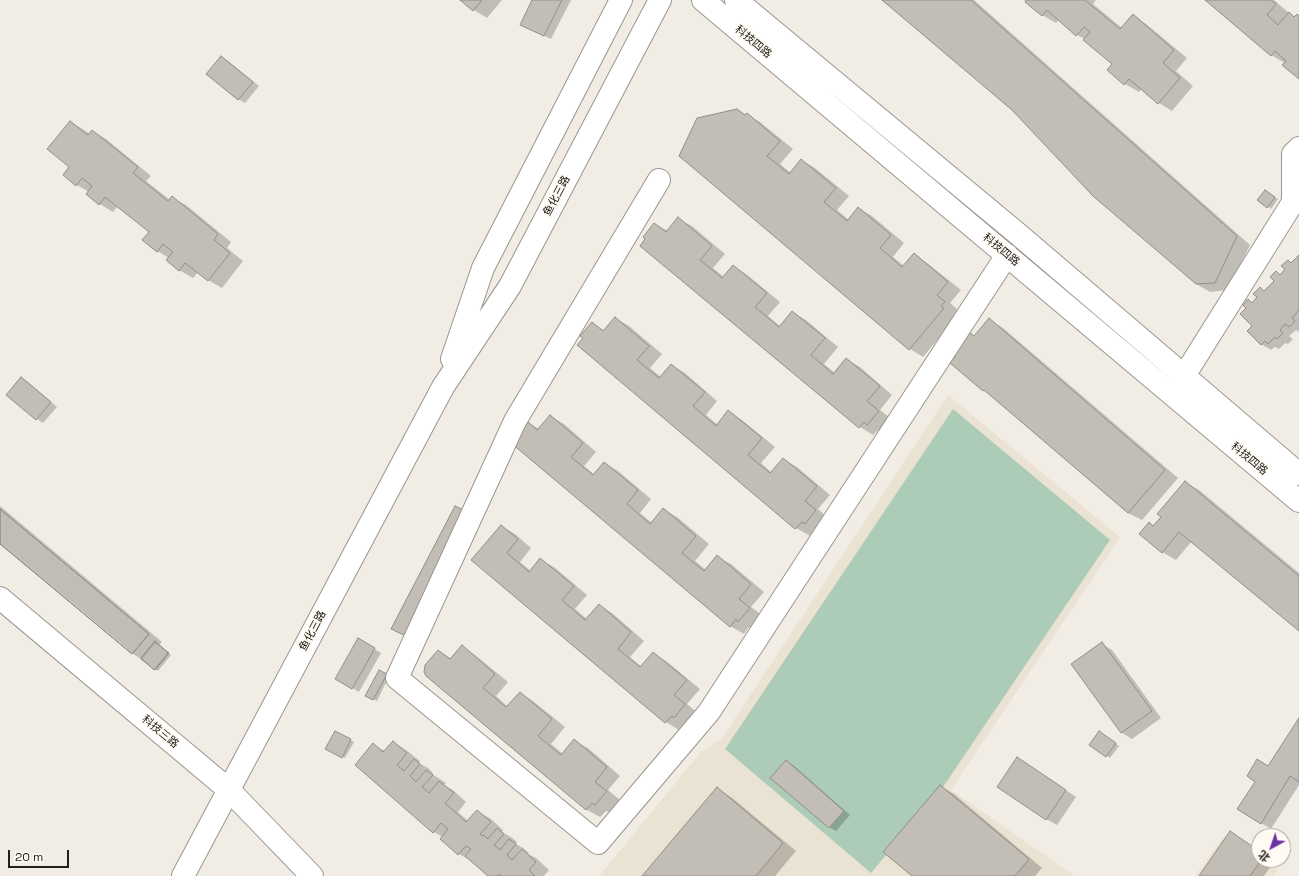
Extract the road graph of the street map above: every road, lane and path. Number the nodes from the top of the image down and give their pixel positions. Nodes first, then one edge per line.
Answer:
1 (621, 0) edge
2 (660, 0) edge
3 (703, 0) edge
4 (736, 0) edge
5 (1299, 148) edge
6 (659, 180) dead end
7 (1006, 255) junction
8 (1184, 376) junction
9 (443, 387) junction
10 (1299, 474) edge
11 (1299, 501) edge
12 (0, 598) edge
13 (229, 790) junction
14 (183, 876) edge
15 (312, 876) edge

1 - 9 street, 鱼化三路
2 - 9 street, 鱼化三路
3 - 7 street, 科技四路
4 - 8 street, 科技四路
5 - 8 street
6 - 7 street
7 - 11 street, 科技四路
8 - 10 street, 科技四路
9 - 13 street, 鱼化三路
12 - 13 street, 科技三路
13 - 14 street, 鱼化三路
13 - 15 street, 科技三路

